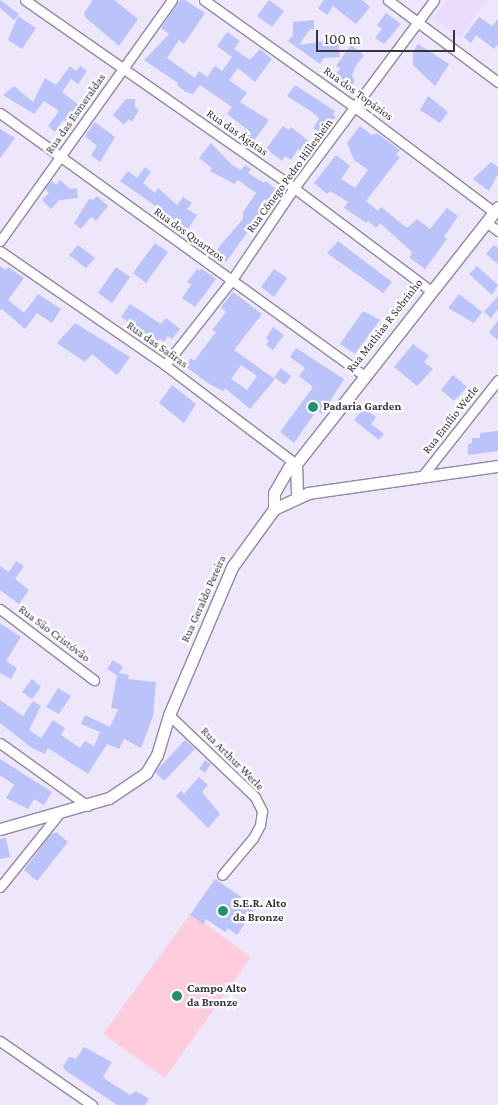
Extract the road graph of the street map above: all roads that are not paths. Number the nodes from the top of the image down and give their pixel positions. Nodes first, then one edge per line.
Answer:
1 (25, 0) edge
2 (172, 0) edge
3 (204, 0) edge
4 (388, 0) edge
5 (434, 0) edge
6 (418, 21) junction
7 (123, 69) junction
8 (498, 82) edge
9 (356, 108) junction
10 (0, 113) edge
11 (60, 158) junction
12 (294, 188) junction
13 (496, 210) edge
14 (486, 222) junction
15 (498, 231) edge
16 (0, 241) edge
17 (0, 251) edge
18 (231, 281) junction
19 (430, 290) junction
20 (165, 365) junction
21 (364, 376) junction
22 (498, 380) edge
23 (296, 464) junction
24 (498, 466) edge
25 (423, 475) junction
26 (297, 497) junction
27 (274, 510) junction
28 (0, 609) edge
29 (94, 680) dead end
30 (169, 715) junction
31 (0, 743) edge
32 (88, 806) junction
33 (57, 816) junction
34 (0, 829) edge
35 (222, 876) dead end
36 (0, 887) edge
37 (0, 1041) edge
38 (92, 1105) edge

1 - 7 street, Rua das Ágatas
2 - 7 street, Rua das Esmeraldas
3 - 9 street, Rua dos Topázios
4 - 6 street
5 - 6 street, Rua Cônego Pedro Hilleshein
6 - 8 street
6 - 9 street, Rua Cônego Pedro Hilleshein
7 - 11 street, Rua das Esmeraldas
7 - 12 street, Rua das Ágatas
9 - 12 street, Rua Cônego Pedro Hilleshein
9 - 13 street, Rua dos Topázios
10 - 11 street, Rua dos Quartzos
11 - 16 street, Rua das Esmeraldas
11 - 18 street, Rua dos Quartzos
12 - 18 street, Rua Cônego Pedro Hilleshein
12 - 19 street, Rua das Ágatas
13 - 14 main road, Rua Mathias R Sobrinho
14 - 15 street
14 - 19 main road, Rua Mathias R Sobrinho
17 - 20 street, Rua das Safiras
18 - 20 street, Rua Cônego Pedro Hilleshein
18 - 21 street, Rua dos Quartzos
19 - 21 main road, Rua Mathias R Sobrinho
20 - 23 street, Rua das Safiras
21 - 23 main road, Rua Mathias R Sobrinho
22 - 25 street, Rua Emílio Werle
23 - 26 main road
23 - 27 main road, Rua Mathias R Sobrinho
24 - 25 main road, Rua Geraldo Pereira
25 - 26 main road, Rua Geraldo Pereira
26 - 27 main road, Rua Geraldo Pereira
27 - 30 main road, Rua Geraldo Pereira
28 - 29 street, Rua São Cristóvão
30 - 32 main road, Rua Geraldo Pereira
30 - 35 street, Rua Arthur Werle
31 - 32 street
32 - 33 main road, Rua Geraldo Pereira
33 - 34 main road, Rua Geraldo Pereira
33 - 36 street
37 - 38 street

